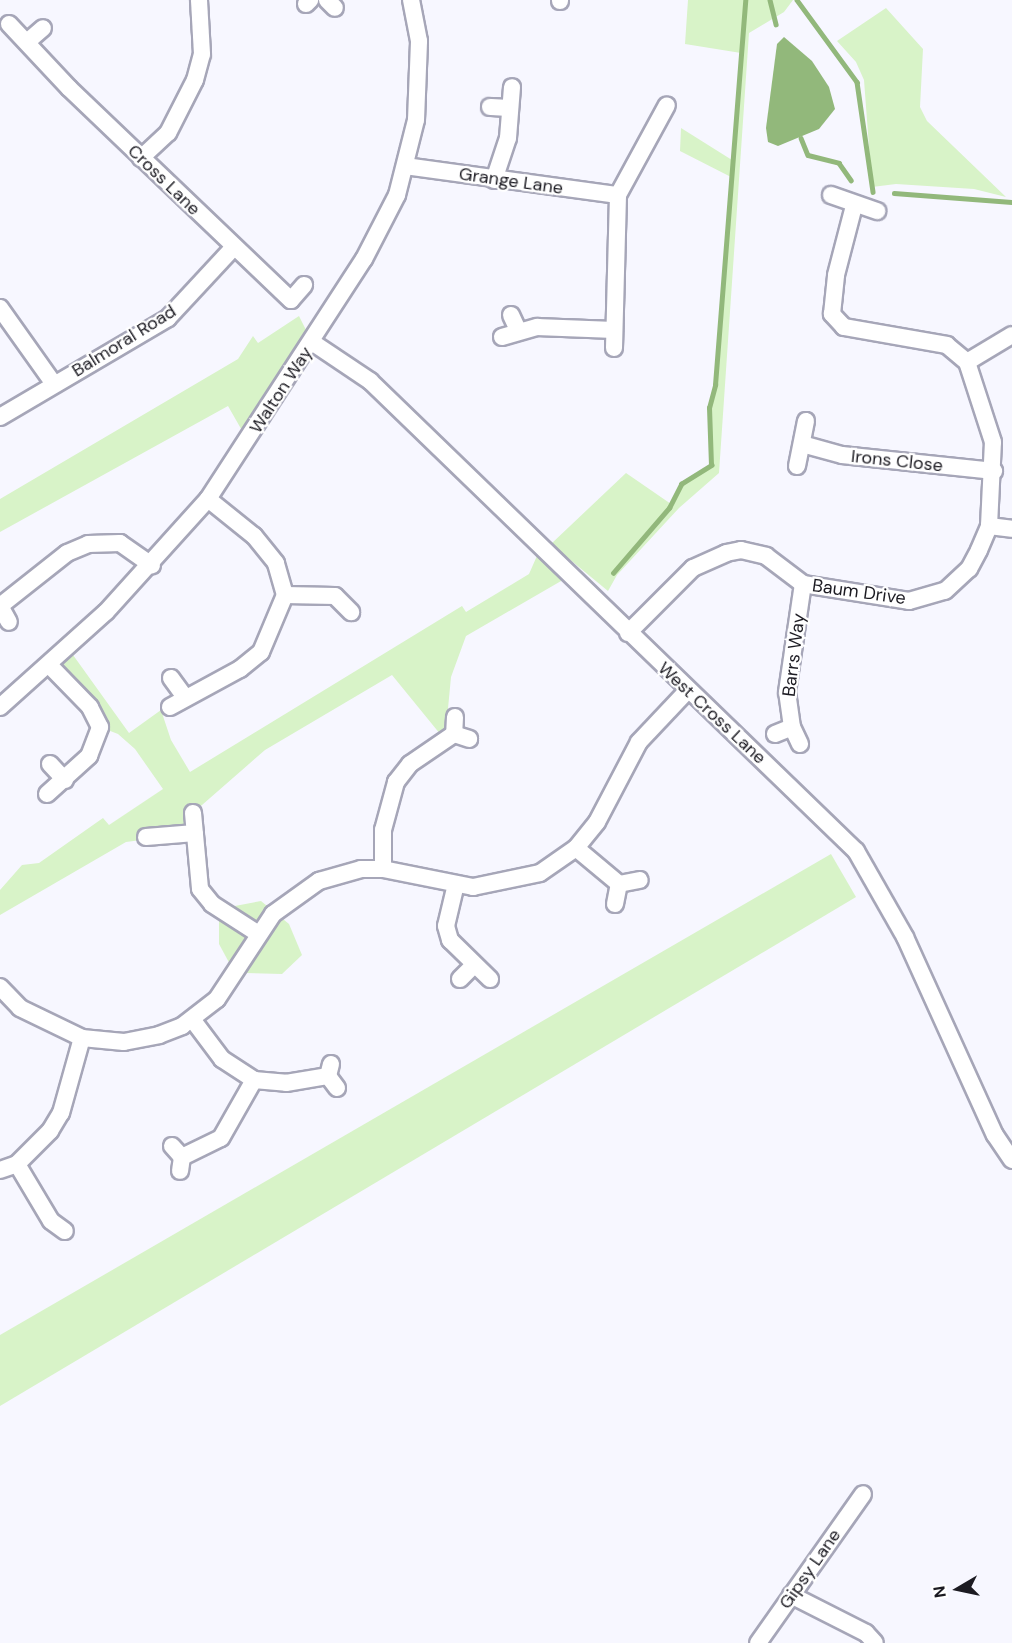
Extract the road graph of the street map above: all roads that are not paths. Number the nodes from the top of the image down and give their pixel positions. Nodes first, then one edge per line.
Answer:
1 (199, 0) edge
2 (411, 0) edge
3 (9, 24) dead end
4 (43, 28) dead end
5 (27, 42) junction
6 (512, 87) dead end
7 (667, 105) dead end
8 (490, 107) dead end
9 (510, 108) junction
10 (141, 158) junction
11 (405, 166) junction
12 (494, 180) junction
13 (618, 195) junction
14 (831, 195) dead end
15 (854, 206) junction
16 (877, 211) dead end
17 (232, 248) junction
18 (304, 285) dead end
19 (0, 308) edge
20 (614, 330) junction
21 (1012, 335) edge
22 (502, 337) dead end
23 (312, 342) junction
24 (614, 348) dead end
25 (967, 362) junction
26 (54, 384) junction
27 (0, 417) edge
28 (806, 421) dead end
29 (802, 444) junction
30 (797, 466) dead end
31 (994, 471) junction
32 (207, 499) junction
33 (989, 526) junction
34 (1012, 529) edge
35 (152, 565) junction
36 (803, 584) junction
37 (285, 595) junction
38 (0, 606) edge
39 (351, 612) dead end
40 (9, 622) dead end
41 (628, 633) junction
42 (50, 666) junction
43 (171, 678) dead end
44 (688, 690) junction
45 (184, 696) junction
46 (0, 707) edge
47 (170, 707) dead end
48 (792, 727) junction
49 (459, 730) dead end
50 (775, 734) dead end
51 (800, 744) dead end
52 (50, 764) dead end
53 (64, 780) junction
54 (47, 794) dead end
55 (194, 813) dead end
56 (195, 833) junction
57 (146, 837) dead end
58 (576, 848) junction
59 (383, 869) junction
60 (640, 880) dead end
61 (456, 884) junction
62 (619, 884) junction
63 (615, 904) dead end
64 (257, 933) junction
65 (474, 965) junction
66 (490, 979) dead end
67 (460, 980) dead end
68 (0, 987) edge
69 (192, 1019) junction
70 (82, 1038) junction
71 (332, 1076) dead end
72 (254, 1080) junction
73 (178, 1158) dead end
74 (1012, 1160) edge
75 (16, 1164) junction
76 (0, 1170) edge
77 (52, 1229) dead end
78 (863, 1494) dead end
79 (791, 1595) junction
80 (758, 1643) edge
81 (875, 1643) edge

1 - 10 street
2 - 11 street, Walton Way
3 - 5 street, Cross Lane
4 - 5 street
5 - 10 street, Cross Lane
6 - 9 street
7 - 13 street
8 - 9 street
9 - 12 street
10 - 17 street, Cross Lane
11 - 12 street, Grange Lane
11 - 23 street, Walton Way
12 - 13 street, Grange Lane
13 - 20 street
14 - 15 street
15 - 16 street
15 - 25 street
17 - 18 street, Cross Lane
17 - 26 street, Balmoral Road
19 - 26 street
20 - 22 street
20 - 24 street
21 - 25 street
23 - 32 street, Walton Way
23 - 41 street, West Cross Lane
25 - 31 street, Baum Drive
26 - 27 street, Balmoral Road
28 - 29 street
29 - 30 street
29 - 31 street, Irons Close
31 - 33 street, Baum Drive
32 - 35 street, Walton Way
32 - 37 street
33 - 34 street
33 - 36 street, Baum Drive
35 - 38 street
35 - 42 street, Walton Way
36 - 41 street, Baum Drive
36 - 48 street, Barrs Way
37 - 39 street
37 - 45 street
38 - 40 street
41 - 44 street, West Cross Lane
42 - 46 street, Walton Way
42 - 53 street
43 - 45 street
44 - 58 street
44 - 74 street, West Cross Lane
45 - 47 street
48 - 50 street
48 - 51 street, Barrs Way
49 - 59 street
52 - 53 street
53 - 54 street
55 - 56 street
56 - 57 street
56 - 64 street
58 - 61 street
58 - 62 street
59 - 61 street
59 - 64 street
60 - 62 street
61 - 65 street
62 - 63 street
64 - 69 street
65 - 66 street
65 - 67 street
68 - 70 street
69 - 70 street
69 - 72 street
70 - 75 street
71 - 72 street
72 - 73 street
75 - 76 street
75 - 77 street
78 - 79 street, Gipsy Lane
79 - 80 street, Gipsy Lane
79 - 81 street

